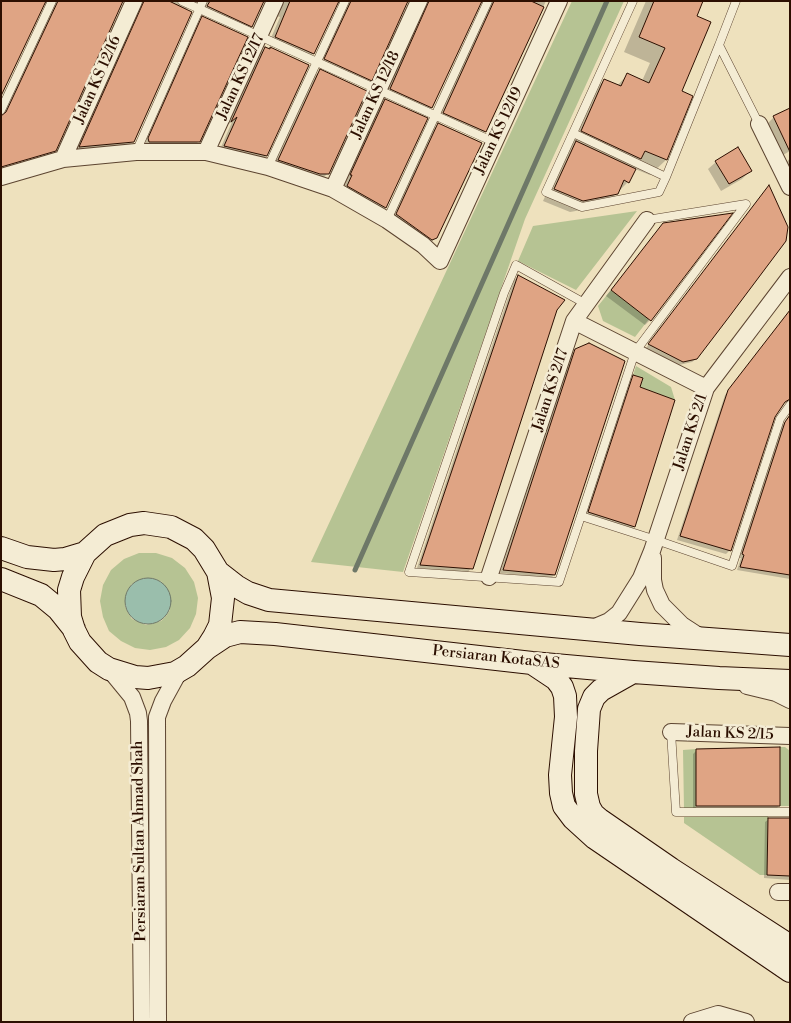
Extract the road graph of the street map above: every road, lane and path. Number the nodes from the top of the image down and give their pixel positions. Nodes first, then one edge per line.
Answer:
1 (52, 1) edge
2 (134, 1) edge
3 (182, 1) edge
4 (203, 1) edge
5 (275, 1) edge
6 (345, 1) edge
7 (419, 1) edge
8 (488, 1) edge
9 (633, 1) edge
10 (736, 1) edge
11 (555, 2) edge
12 (200, 9) junction
13 (259, 37) junction
14 (719, 45) junction
15 (317, 62) junction
16 (378, 89) junction
17 (1, 110) edge
18 (436, 116) junction
19 (759, 124) joint
20 (574, 133) junction
21 (494, 142) junction
22 (136, 152) junction
23 (206, 152) junction
24 (63, 159) junction
25 (268, 167) junction
26 (1, 177) edge
27 (666, 177) junction
28 (790, 186) edge
29 (333, 189) junction
30 (387, 220) junction
31 (647, 220) joint
32 (790, 277) edge
33 (586, 304) junction
34 (574, 321) junction
35 (634, 352) junction
36 (706, 388) junction
37 (790, 405) edge
38 (580, 516) junction
39 (654, 545) junction
40 (1, 548) edge
41 (85, 553) junction
42 (218, 572) junction
43 (490, 577) junction
44 (1, 579) edge
45 (74, 630) junction
46 (589, 630) junction
47 (703, 638) junction
48 (790, 645) edge
49 (207, 648) junction
50 (532, 662) junction
51 (109, 669) junction
52 (180, 670) junction
53 (633, 672) junction
54 (719, 678) junction
55 (790, 681) edge
56 (790, 700) edge
57 (671, 732) joint
58 (790, 736) edge
59 (790, 812) edge
60 (790, 946) edge
61 (790, 970) edge
62 (718, 1018) edge
63 (142, 1022) edge
64 (158, 1022) edge
65 (692, 1022) edge
66 (746, 1022) edge

1 - 17 lane
2 - 24 street, Jalan KS 12/16
3 - 12 lane
4 - 12 lane
5 - 13 street, Jalan KS 12/17
6 - 15 lane
7 - 16 street, Jalan KS 12/18
8 - 18 lane
9 - 20 lane
10 - 14 lane
11 - 21 street, Jalan KS 12/19
12 - 13 lane
12 - 22 lane
13 - 15 lane
13 - 23 street, Jalan KS 12/17
14 - 19 lane
14 - 27 lane
15 - 16 lane
15 - 25 lane
16 - 18 lane
16 - 29 street, Jalan KS 12/18
18 - 21 lane
18 - 30 lane
19 - 28 street
20 - 27 lane
20 - 27 lane
21 - 30 street, Jalan KS 12/19
22 - 23 street
22 - 24 street
23 - 25 street
24 - 26 street
25 - 29 street
29 - 30 street
31 - 33 street, Jalan KS 2/17
31 - 35 lane
32 - 36 street, Jalan KS 2/1
33 - 34 street, Jalan KS 2/17
33 - 43 lane
34 - 35 street
34 - 43 street, Jalan KS 2/17
35 - 36 street
35 - 38 lane
36 - 39 street, Jalan KS 2/1
37 - 39 lane
38 - 39 lane
38 - 43 lane
39 - 46 street, Jalan KS 2/1
39 - 47 street
40 - 41 main road, Persiaran KotaSAS
41 - 42 main road, Persiaran KotaSAS
41 - 45 main road, Persiaran KotaSAS
42 - 46 main road, Persiaran KotaSAS
42 - 49 main road, Persiaran KotaSAS
44 - 45 main road, Persiaran KotaSAS
45 - 51 main road, Persiaran KotaSAS
46 - 47 main road, Persiaran KotaSAS
47 - 48 main road, Persiaran KotaSAS
49 - 50 main road, Persiaran KotaSAS
49 - 52 main road, Persiaran KotaSAS
50 - 53 main road, Persiaran KotaSAS
50 - 61 main road
51 - 52 main road, Persiaran KotaSAS
51 - 63 street, Persiaran Sultan Ahmad Shah
52 - 64 street, Persiaran Sultan Ahmad Shah
53 - 54 main road, Persiaran KotaSAS
53 - 60 main road
54 - 55 main road, Persiaran KotaSAS
54 - 56 street
57 - 58 street, Jalan KS 2/15
57 - 59 lane
62 - 65 street
62 - 66 street

